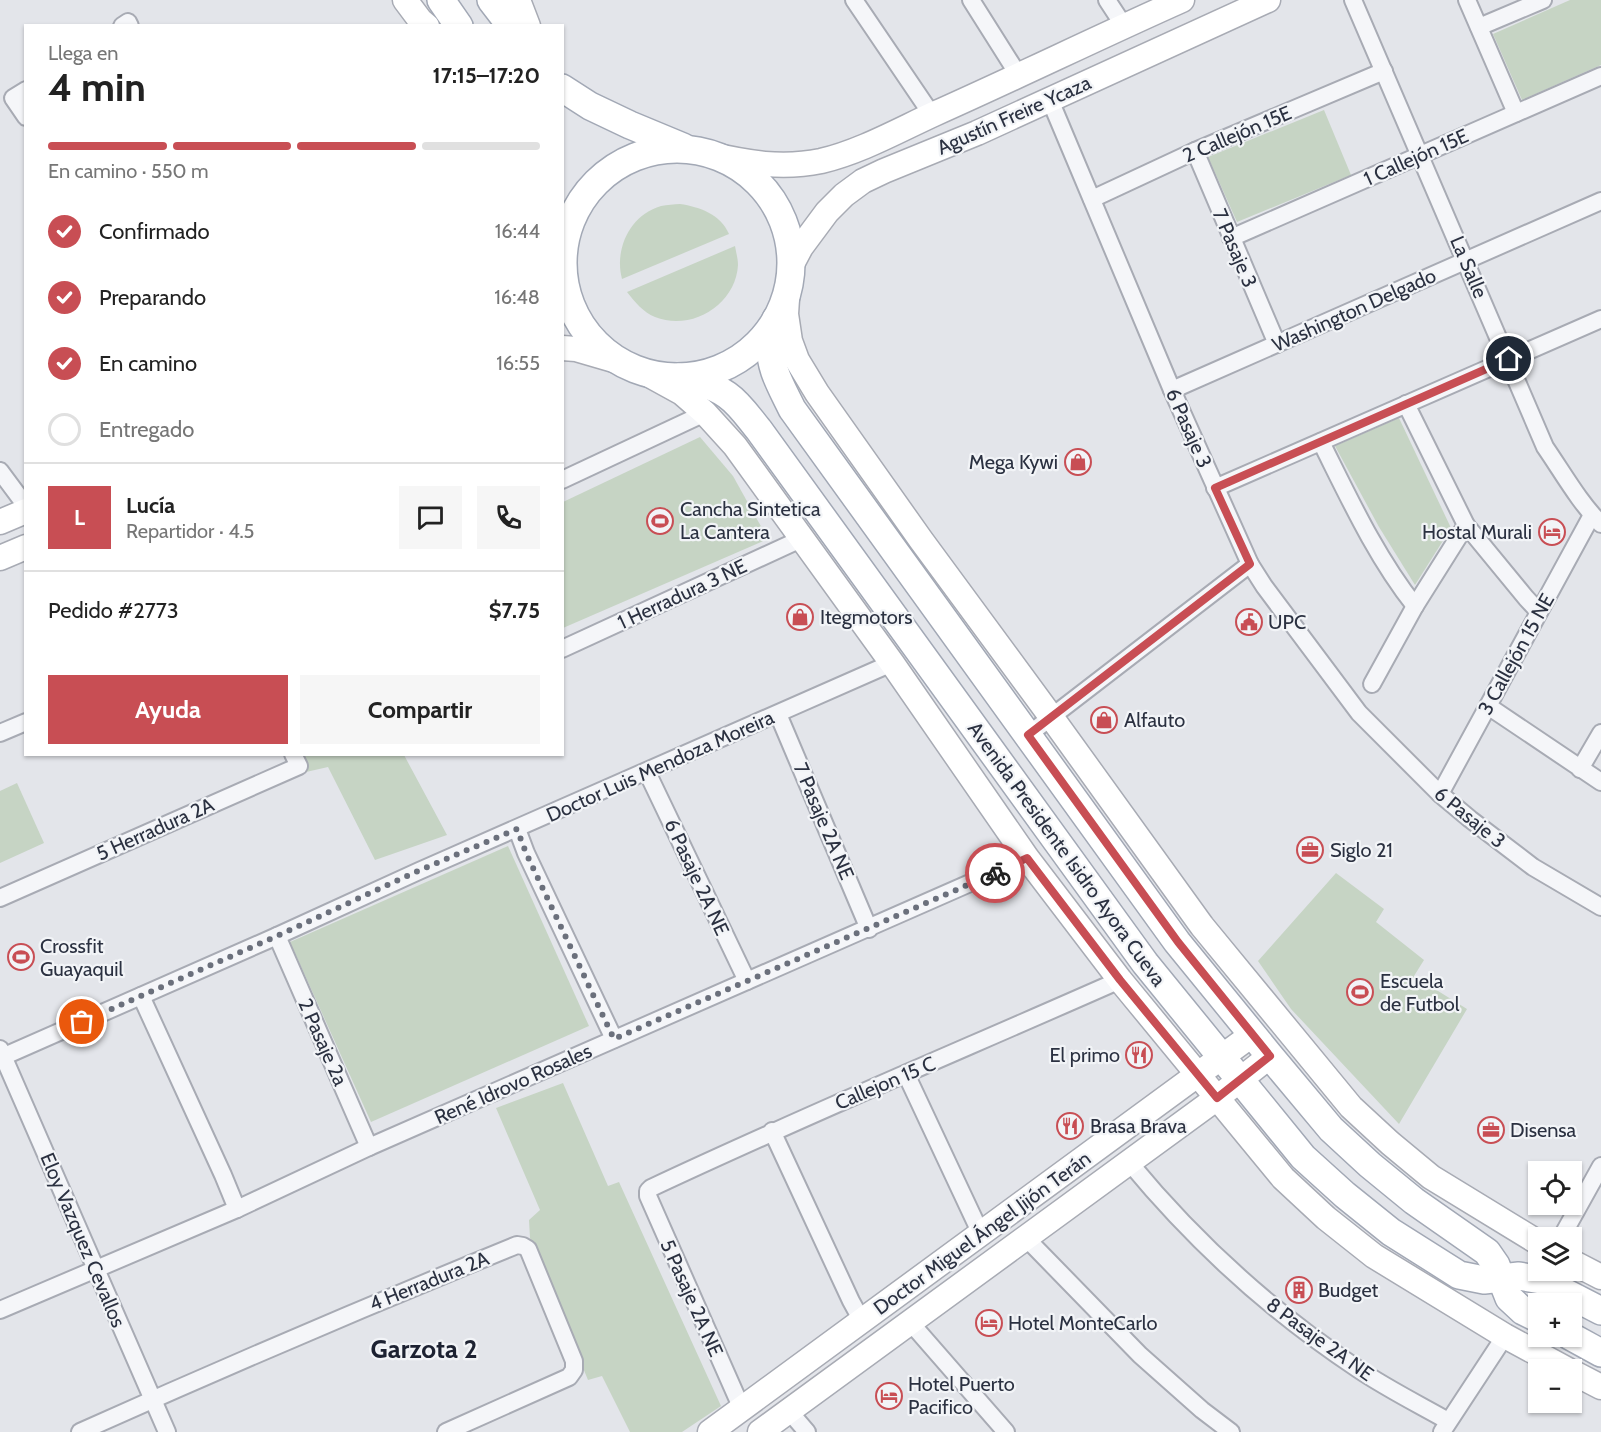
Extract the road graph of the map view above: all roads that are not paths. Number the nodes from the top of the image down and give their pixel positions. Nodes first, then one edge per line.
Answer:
1 (405, 0) edge
2 (441, 0) edge
3 (491, 0) edge
4 (518, 0) edge
5 (854, 0) edge
6 (971, 0) edge
7 (1107, 0) edge
8 (1182, 0) edge
9 (1268, 0) edge
10 (1353, 0) edge
11 (1467, 0) edge
12 (1542, 0) edge
13 (424, 24) edge
14 (458, 24) edge
15 (509, 24) edge
16 (527, 24) edge
17 (1124, 26) junction
18 (1479, 27) junction
19 (1384, 71) junction
20 (1019, 76) junction
21 (1601, 76) edge
22 (564, 89) edge
23 (24, 91) edge
24 (1050, 100) junction
25 (1516, 113) junction
26 (24, 114) edge
27 (932, 115) junction
28 (1195, 151) junction
29 (700, 152) junction
30 (1420, 155) junction
31 (1092, 199) junction
32 (1601, 201) edge
33 (564, 209) edge
34 (1231, 238) junction
35 (564, 244) edge
36 (1466, 261) junction
37 (790, 275) junction
38 (776, 319) junction
39 (1601, 319) edge
40 (1277, 344) junction
41 (564, 348) edge
42 (1509, 359) junction
43 (633, 367) junction
44 (678, 377) junction
45 (1172, 390) junction
46 (1406, 404) junction
47 (705, 413) junction
48 (1321, 442) junction
49 (0, 471) edge
50 (564, 479) edge
51 (1215, 488) junction
52 (24, 503) edge
53 (24, 512) edge
54 (1596, 519) edge
55 (0, 522) edge
56 (1466, 525) junction
57 (801, 539) junction
58 (24, 548) edge
59 (0, 558) edge
60 (1250, 564) junction
61 (1415, 606) junction
62 (1539, 612) junction
63 (564, 648) edge
64 (892, 663) junction
65 (1372, 684) dead end
66 (1488, 706) junction
67 (778, 714) junction
68 (1052, 718) junction
69 (24, 723) edge
70 (0, 733) edge
71 (1601, 733) edge
72 (1028, 735) junction
73 (294, 756) edge
74 (1580, 769) junction
75 (646, 772) junction
76 (1601, 782) edge
77 (1440, 794) junction
78 (517, 829) junction
79 (1027, 858) junction
80 (0, 898) edge
81 (1601, 907) edge
82 (869, 929) junction
83 (277, 936) junction
84 (1120, 980) junction
85 (747, 981) junction
86 (141, 996) junction
87 (1253, 1034) junction
88 (614, 1039) junction
89 (1, 1054) edge
90 (1270, 1056) junction
91 (1222, 1057) junction
92 (906, 1074) junction
93 (1198, 1075) junction
94 (1240, 1080) junction
95 (1217, 1098) junction
96 (772, 1131) junction
97 (369, 1147) junction
98 (1129, 1162) junction
99 (1601, 1166) edge
100 (651, 1188) joint
101 (237, 1209) junction
102 (1566, 1227) edge
103 (981, 1234) junction
104 (1528, 1236) edge
105 (1026, 1238) junction
106 (1582, 1267) edge
107 (96, 1269) junction
108 (1601, 1277) edge
109 (1501, 1278) junction
110 (0, 1310) edge
111 (1601, 1311) edge
112 (1528, 1314) edge
113 (862, 1321) junction
114 (910, 1323) junction
115 (1505, 1336) junction
116 (1582, 1343) edge
117 (1601, 1353) edge
118 (1548, 1359) edge
119 (1582, 1377) edge
120 (1601, 1387) edge
121 (152, 1399) junction
122 (742, 1408) junction
123 (789, 1411) junction
124 (1445, 1427) edge
125 (80, 1432) edge
126 (166, 1432) edge
127 (446, 1432) edge
128 (710, 1432) edge
129 (760, 1432) edge
130 (807, 1432) edge
131 (1006, 1432) edge
132 (1231, 1432) edge

1 - 13 main road
2 - 14 main road
3 - 15 main road
4 - 16 main road
5 - 27 street
6 - 20 street
7 - 17 street
8 - 17 main road, Agustín Freire Ycaza
9 - 24 main road, Agustín Freire Ycaza
10 - 19 street, La Salle
11 - 18 street
12 - 18 street
17 - 20 main road, Agustín Freire Ycaza
18 - 25 street
19 - 28 street, 2 Callejón 15E
19 - 30 street, La Salle
20 - 27 main road, Agustín Freire Ycaza
21 - 25 street, 1 Callejón 15E
22 - 29 main road
23 - 26 street
24 - 31 street, 6 Pasaje 3
24 - 37 main road, Agustín Freire Ycaza
25 - 30 street, 1 Callejón 15E
27 - 29 main road, Agustín Freire Ycaza
28 - 31 street, 2 Callejón 15E
28 - 34 street, 7 Pasaje 3
29 - 35 main road
29 - 37 main road
30 - 34 street, 1 Callejón 15E
30 - 36 street, La Salle
31 - 45 street, 6 Pasaje 3
32 - 36 street, Washington Delgado
33 - 35 main road
34 - 40 street, 7 Pasaje 3
35 - 43 main road
36 - 40 street, Washington Delgado
36 - 42 street, La Salle
37 - 38 main road
37 - 68 main road
38 - 44 main road
38 - 72 main road, Avenida Presidente Isidro Ayora Cueva
39 - 42 street
40 - 45 street, Washington Delgado
41 - 43 main road
42 - 46 street
42 - 54 street, La Salle
43 - 44 main road
43 - 47 main road, Avenida Presidente Isidro Ayora Cueva
44 - 91 main road, Avenida Presidente Isidro Ayora Cueva
45 - 51 street, 6 Pasaje 3
46 - 48 street
46 - 56 street
47 - 50 street
47 - 57 main road, Avenida Presidente Isidro Ayora Cueva
48 - 51 street
48 - 61 street
49 - 52 street
51 - 60 street, 6 Pasaje 3
53 - 55 main road
54 - 62 street, 3 Callejón 15 NE
56 - 61 street
56 - 62 street
57 - 63 street, 1 Herradura 3 NE
57 - 64 main road, Avenida Presidente Isidro Ayora Cueva
58 - 59 main road
60 - 68 street
60 - 77 street, 6 Pasaje 3
61 - 65 street
62 - 66 street, 3 Callejón 15 NE
64 - 67 street, Doctor Luis Mendoza Moreira
64 - 79 main road, Avenida Presidente Isidro Ayora Cueva
66 - 74 street
66 - 77 street, 3 Callejón 15 NE
67 - 75 street, Doctor Luis Mendoza Moreira
67 - 82 street, 7 Pasaje 2A NE
68 - 72 street
68 - 104 main road
69 - 70 street
71 - 74 street
72 - 87 main road, Avenida Presidente Isidro Ayora Cueva
73 - 80 street, 5 Herradura 2A
74 - 76 street
75 - 78 street, Doctor Luis Mendoza Moreira
75 - 85 street, 6 Pasaje 2A NE
77 - 81 street, 6 Pasaje 3
78 - 83 street, Doctor Luis Mendoza Moreira
78 - 88 street
79 - 82 street, René Idrovo Rosales
79 - 84 main road, Avenida Presidente Isidro Ayora Cueva
82 - 85 street, René Idrovo Rosales
83 - 86 street, Doctor Luis Mendoza Moreira
83 - 97 street, 2 Pasaje 2a
84 - 92 street, Callejon 15 C
84 - 93 main road, Avenida Presidente Isidro Ayora Cueva
85 - 88 street, René Idrovo Rosales
86 - 89 street, Doctor Luis Mendoza Moreira
86 - 101 street
87 - 90 main road, Avenida Presidente Isidro Ayora Cueva
87 - 91 main road, Doctor Miguel Ángel Jijón Terán
88 - 97 street, René Idrovo Rosales
89 - 107 street, Eloy Vazquez Cevallos
90 - 94 main road, Doctor Miguel Ángel Jijón Terán
90 - 109 main road, Avenida Presidente Isidro Ayora Cueva
91 - 93 main road, Doctor Miguel Ángel Jijón Terán
91 - 94 main road, Avenida Presidente Isidro Ayora Cueva
92 - 96 street, Callejon 15 C
92 - 103 street
93 - 95 main road, Avenida Presidente Isidro Ayora Cueva
93 - 103 main road, Doctor Miguel Ángel Jijón Terán
94 - 95 main road, Doctor Miguel Ángel Jijón Terán
94 - 109 main road, Avenida Presidente Isidro Ayora Cueva
95 - 98 main road, Doctor Miguel Ángel Jijón Terán
95 - 115 main road, Avenida Presidente Isidro Ayora Cueva
96 - 100 street, Callejon 15 C
96 - 113 street
97 - 101 street, René Idrovo Rosales
98 - 105 main road, Doctor Miguel Ángel Jijón Terán
98 - 124 street, 8 Pasaje 2A NE
99 - 102 street
100 - 122 street, 5 Pasaje 2A NE
101 - 107 street, René Idrovo Rosales
103 - 113 main road, Doctor Miguel Ángel Jijón Terán
105 - 114 main road, Doctor Miguel Ángel Jijón Terán
105 - 132 street
106 - 108 main road
107 - 110 street, René Idrovo Rosales
107 - 121 street, Eloy Vazquez Cevallos
109 - 111 main road, Avenida Presidente Isidro Ayora Cueva
109 - 112 main road, Avenida Presidente Isidro Ayora Cueva
113 - 122 main road, Doctor Miguel Ángel Jijón Terán
114 - 123 main road, Doctor Miguel Ángel Jijón Terán
114 - 131 street
115 - 118 main road, Avenida Presidente Isidro Ayora Cueva
115 - 124 street
116 - 117 main road
119 - 120 main road
121 - 125 street, 4 Herradura 2A
121 - 126 street, Eloy Vazquez Cevallos
121 - 127 street, 4 Herradura 2A
122 - 128 main road, Doctor Miguel Ángel Jijón Terán
123 - 129 main road, Doctor Miguel Ángel Jijón Terán
123 - 130 street

